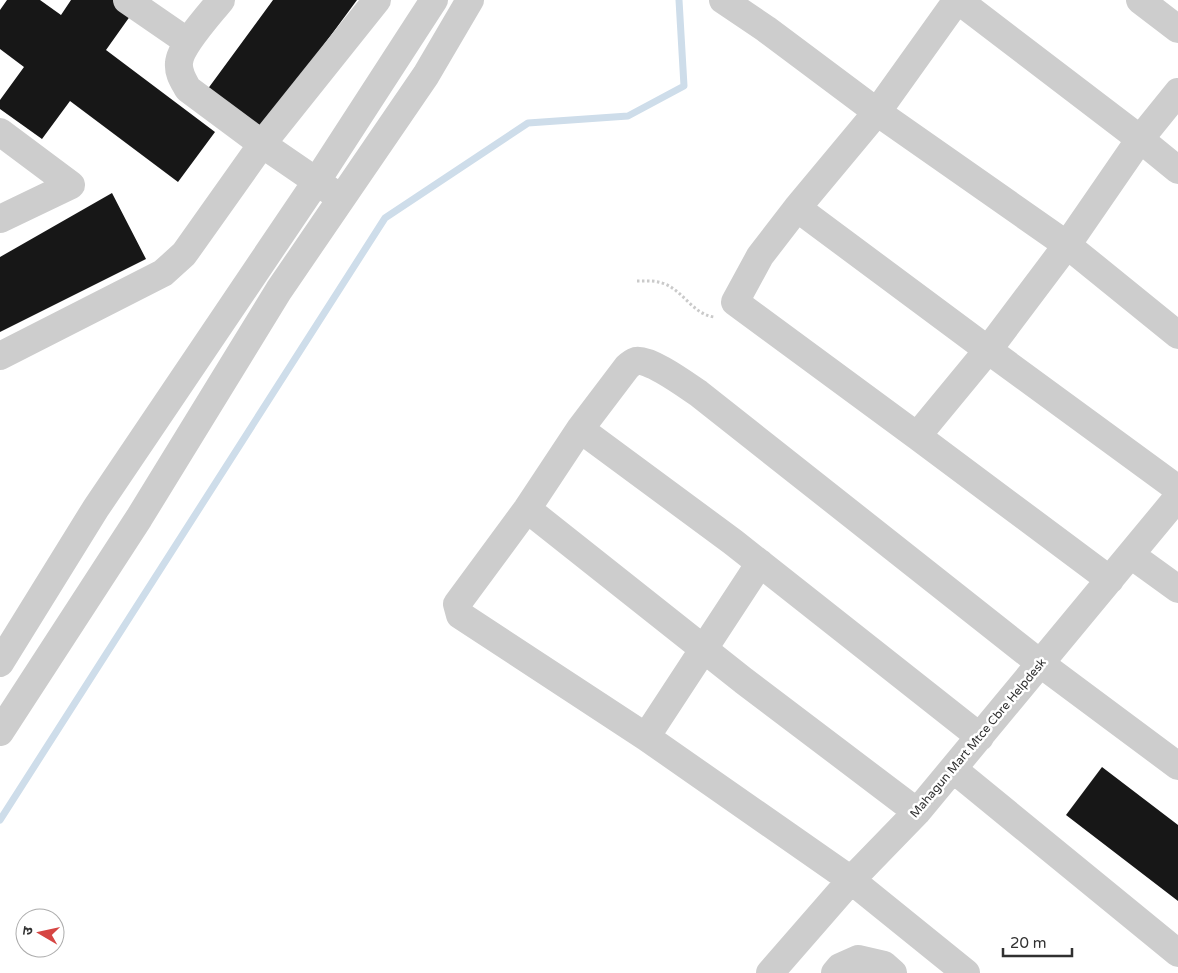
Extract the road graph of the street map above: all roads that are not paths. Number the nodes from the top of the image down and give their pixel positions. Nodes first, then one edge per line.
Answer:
1 (127, 0) edge
2 (221, 0) edge
3 (377, 0) edge
4 (434, 0) edge
5 (470, 0) edge
6 (723, 0) edge
7 (957, 0) edge
8 (1140, 0) edge
9 (1178, 29) edge
10 (188, 42) junction
11 (1178, 92) edge
12 (877, 112) junction
13 (0, 132) edge
14 (1140, 139) junction
15 (262, 144) junction
16 (1178, 170) edge
17 (316, 182) junction
18 (342, 198) junction
19 (797, 208) junction
20 (0, 219) edge
21 (1067, 245) junction
22 (1178, 335) edge
23 (988, 350) junction
24 (0, 356) edge
25 (580, 429) junction
26 (917, 436) junction
27 (1178, 489) edge
28 (1178, 498) edge
29 (526, 509) junction
30 (1131, 555) junction
31 (760, 563) junction
32 (1110, 580) junction
33 (1178, 589) edge
34 (9, 632) edge
35 (57, 645) junction
36 (704, 650) junction
37 (0, 663) edge
38 (1041, 664) junction
39 (0, 732) edge
40 (646, 737) junction
41 (980, 737) junction
42 (1178, 766) edge
43 (953, 769) junction
44 (917, 812) junction
45 (851, 880) junction
46 (1178, 953) edge
47 (770, 973) edge
48 (835, 973) edge
49 (893, 973) edge
50 (966, 973) edge

1 - 10 street
2 - 10 street
3 - 15 street
4 - 17 street
5 - 18 street
6 - 12 street
7 - 12 street
7 - 14 street
8 - 9 street
10 - 15 street
11 - 14 street
12 - 19 street
12 - 21 street
13 - 20 street
14 - 16 street
14 - 21 street
15 - 17 street
15 - 24 street
17 - 18 street
17 - 34 street
18 - 35 street
19 - 23 street
19 - 26 street
21 - 22 street
21 - 23 street
23 - 26 street
23 - 27 street
25 - 29 street
25 - 31 street
25 - 38 street
26 - 32 street
28 - 30 street, Mahagun Mart Mtce Cbre Helpdesk
29 - 36 street
29 - 40 street
30 - 32 street, Mahagun Mart Mtce Cbre Helpdesk
30 - 33 street
31 - 36 street
31 - 41 street
32 - 38 street, Mahagun Mart Mtce Cbre Helpdesk
34 - 35 street
34 - 37 street
35 - 39 street
36 - 40 street
36 - 44 street
38 - 41 street, Mahagun Mart Mtce Cbre Helpdesk
38 - 42 street
40 - 45 street
41 - 43 street, Mahagun Mart Mtce Cbre Helpdesk
43 - 44 street, Mahagun Mart Mtce Cbre Helpdesk
43 - 46 street
44 - 45 street, Mahagun Mart Mtce Cbre Helpdesk
45 - 47 street, Mahagun Mart Mtce Cbre Helpdesk
45 - 50 street
48 - 49 street

